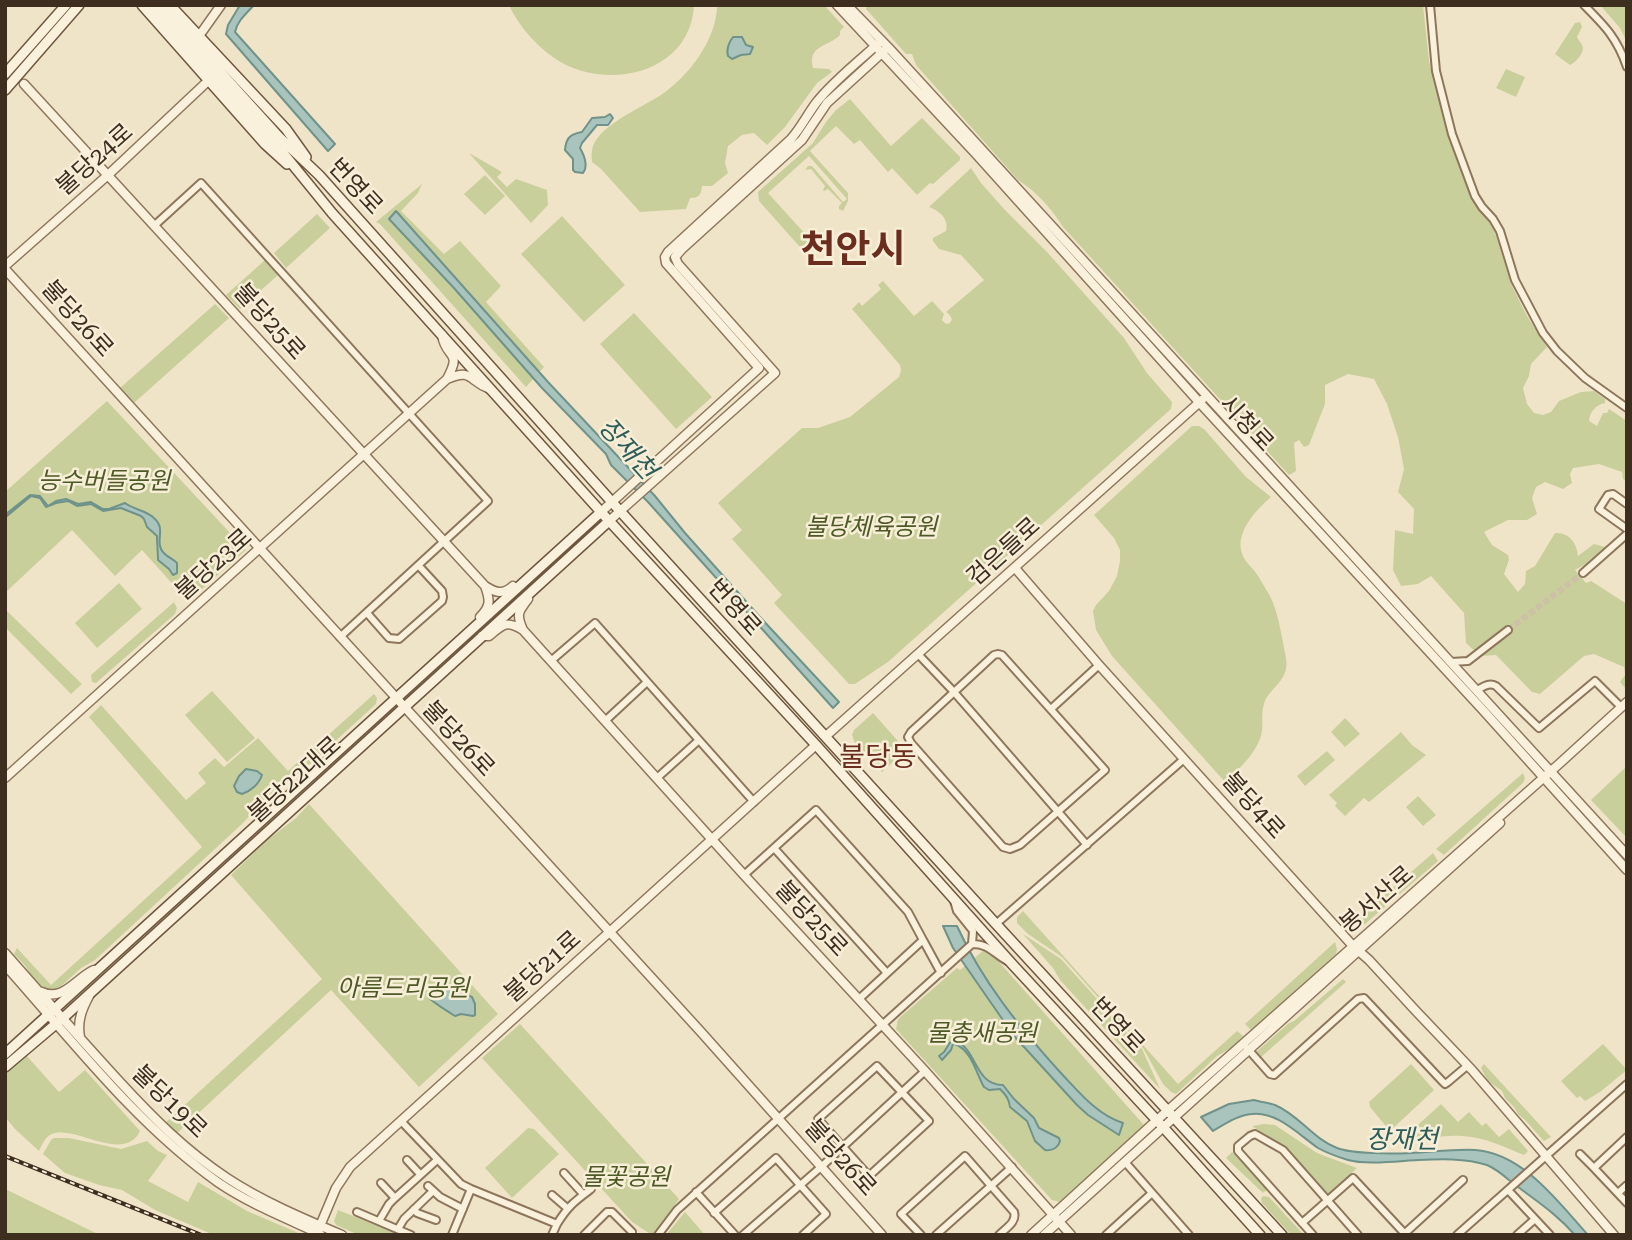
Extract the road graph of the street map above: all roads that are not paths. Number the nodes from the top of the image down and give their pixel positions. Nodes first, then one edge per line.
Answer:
1 (140, 5) edge
2 (160, 5) edge
3 (170, 5) edge
4 (221, 5) edge
5 (837, 5) edge
6 (847, 5) edge
7 (1430, 5) edge
8 (1584, 5) edge
9 (75, 7) edge
10 (151, 10) edge
11 (199, 36) junction
12 (882, 46) junction
13 (1627, 67) edge
14 (13, 73) edge
15 (209, 80) junction
16 (6, 89) edge
17 (108, 175) junction
18 (319, 175) junction
19 (308, 184) junction
20 (155, 225) junction
21 (5, 268) edge
22 (442, 333) junction
23 (447, 379) junction
24 (492, 390) junction
25 (733, 391) junction
26 (1207, 395) junction
27 (1199, 402) junction
28 (720, 404) junction
29 (1627, 408) edge
30 (410, 413) junction
31 (729, 414) junction
32 (712, 429) junction
33 (364, 455) junction
34 (612, 502) junction
35 (1627, 504) edge
36 (620, 511) junction
37 (601, 512) junction
38 (609, 521) junction
39 (1627, 528) edge
40 (1627, 534) edge
41 (444, 542) junction
42 (260, 549) junction
43 (419, 565) junction
44 (1016, 568) junction
45 (1583, 573) tunnel mouth
46 (523, 583) junction
47 (485, 586) junction
48 (531, 592) junction
49 (367, 613) junction
50 (473, 629) junction
51 (523, 630) junction
52 (1508, 630) tunnel mouth
53 (482, 636) junction
54 (340, 637) junction
55 (918, 654) junction
56 (552, 660) junction
57 (1468, 661) junction
58 (1451, 662) junction
59 (1099, 665) junction
60 (647, 682) junction
61 (1469, 682) junction
62 (1477, 690) junction
63 (954, 692) junction
64 (396, 699) junction
65 (1625, 706) edge
66 (403, 707) junction
67 (1051, 709) junction
68 (605, 721) junction
69 (826, 736) junction
70 (699, 740) junction
71 (816, 746) junction
72 (1184, 759) junction
73 (1549, 777) junction
74 (5, 778) edge
75 (657, 778) junction
76 (754, 802) junction
77 (1058, 811) junction
78 (712, 840) junction
79 (1087, 845) junction
80 (774, 848) junction
81 (1627, 855) edge
82 (1627, 870) edge
83 (744, 875) junction
84 (953, 898) junction
85 (996, 924) junction
86 (609, 933) junction
87 (923, 940) junction
88 (972, 944) junction
89 (1357, 948) junction
90 (5, 953) edge
91 (5, 965) edge
92 (1013, 965) junction
93 (103, 966) junction
94 (887, 972) junction
95 (941, 972) junction
96 (33, 988) junction
97 (89, 994) junction
98 (859, 999) junction
99 (53, 1012) junction
100 (60, 1021) junction
101 (882, 1025) junction
102 (80, 1040) junction
103 (1246, 1047) junction
104 (5, 1054) edge
105 (1468, 1066) junction
106 (5, 1068) edge
107 (925, 1071) junction
108 (1627, 1084) edge
109 (901, 1092) junction
110 (1171, 1114) junction
111 (779, 1119) junction
112 (401, 1121) junction
113 (152, 1122) junction
114 (1160, 1123) junction
115 (1627, 1138) edge
116 (842, 1147) junction
117 (1580, 1154) dead end
118 (1545, 1157) junction
119 (407, 1160) dead end
120 (437, 1160) junction
121 (1125, 1162) junction
122 (821, 1167) junction
123 (1012, 1167) junction
124 (1594, 1168) junction
125 (564, 1173) dead end
126 (420, 1174) junction
127 (1463, 1180) dead end
128 (381, 1183) dead end
129 (800, 1185) junction
130 (1627, 1185) edge
131 (991, 1186) junction
132 (1510, 1188) junction
133 (471, 1189) junction
134 (591, 1189) dead end
135 (696, 1192) junction
136 (1152, 1193) junction
137 (1618, 1193) junction
138 (583, 1194) junction
139 (552, 1195) dead end
140 (394, 1198) junction
141 (1326, 1200) junction
142 (1627, 1203) edge
143 (567, 1208) junction
144 (414, 1209) junction
145 (463, 1209) junction
146 (357, 1212) dead end
147 (715, 1213) junction
148 (1056, 1218) junction
149 (1535, 1219) junction
150 (436, 1220) dead end
151 (379, 1221) junction
152 (1302, 1223) junction
153 (557, 1224) junction
154 (398, 1229) junction
155 (320, 1231) edge
156 (633, 1234) edge
157 (1404, 1234) edge
158 (342, 1235) edge
159 (411, 1235) edge
160 (453, 1235) edge
161 (552, 1235) edge
162 (584, 1235) edge
163 (658, 1235) edge
164 (735, 1235) edge
165 (743, 1235) edge
166 (803, 1235) edge
167 (882, 1235) edge
168 (921, 1235) edge
169 (936, 1235) edge
170 (999, 1235) edge
171 (1031, 1235) edge
172 (1044, 1235) edge
173 (1071, 1235) edge
174 (1106, 1235) edge
175 (1189, 1235) edge
176 (1260, 1235) edge
177 (1282, 1235) edge
178 (1313, 1235) edge
179 (1358, 1235) edge
180 (1457, 1235) edge
181 (1517, 1235) edge
182 (1550, 1235) edge
183 (1614, 1235) edge

1 - 10 main road
2 - 18 main road, 번영로
3 - 11 main road
4 - 11 street
5 - 12 street, 시청로
6 - 12 street, 시청로
7 - 29 street
8 - 13 street
9 - 14 main road
9 - 14 main road
10 - 15 main road
10 - 19 main road, 번영로
11 - 18 main road
12 - 25 street
12 - 26 street, 시청로
12 - 27 street, 시청로
12 - 31 street
14 - 16 main road
14 - 17 street, 불당25로
15 - 17 street, 불당24로
15 - 19 main road
17 - 20 street, 불당25로
17 - 21 street, 불당24로
18 - 34 main road, 번영로
19 - 22 main road, 번영로
20 - 30 street
20 - 33 street, 불당25로
21 - 42 street, 불당26로
22 - 23 street
22 - 24 main road, 번영로
23 - 24 street
23 - 30 street, 불당23로
24 - 37 main road, 번영로
25 - 28 street
25 - 31 street
26 - 27 street, 검은들로
26 - 58 street, 시청로
27 - 44 street, 검은들로
27 - 73 street, 시청로
28 - 32 street
28 - 34 street
30 - 33 street, 불당23로
30 - 41 street
31 - 32 street
32 - 36 street
33 - 41 street, 불당25로
33 - 42 street, 불당23로
34 - 36 main road, 번영로
34 - 37 street
35 - 39 street
36 - 38 street
36 - 69 main road, 번영로
37 - 38 main road, 번영로
37 - 46 main road, 불당22대로
38 - 48 main road, 불당22대로
38 - 71 main road, 번영로
40 - 45 street
41 - 43 street
41 - 47 street, 불당25로
42 - 54 street, 불당26로
42 - 74 street, 불당23로
43 - 49 street
43 - 49 street
44 - 55 street, 검은들로
44 - 59 street, 불당4로
46 - 47 street
46 - 50 main road, 불당22대로
47 - 50 street
48 - 51 street
48 - 53 main road, 불당22대로
49 - 54 street
50 - 64 main road, 불당22대로
51 - 53 street
51 - 56 street, 불당25로
52 - 57 street
53 - 66 main road, 불당22대로
54 - 64 street, 불당26로
55 - 63 street
55 - 69 street, 검은들로
56 - 60 street
56 - 68 street, 불당25로
57 - 58 street
57 - 61 street
58 - 61 street, 시청로
59 - 67 street
59 - 72 street, 불당4로
60 - 68 street
60 - 70 street
61 - 62 street, 시청로
62 - 65 street, 봉서산로
62 - 73 street, 시청로
63 - 67 street
63 - 77 street
63 - 77 street
64 - 66 street, 불당26로
64 - 93 main road, 불당22대로
65 - 73 street, 봉서산로
66 - 86 street, 불당26로
66 - 97 main road, 불당22대로
67 - 77 street
68 - 75 street, 불당25로
69 - 71 main road
69 - 85 main road, 번영로
70 - 75 street
70 - 76 street
71 - 76 street, 불당21로
71 - 84 main road, 번영로
72 - 79 street
72 - 89 street, 불당4로
73 - 81 street, 시청로
73 - 82 street, 시청로
73 - 89 street, 봉서산로
75 - 78 street, 불당25로
76 - 78 street, 불당21로
77 - 79 street
78 - 83 street, 불당25로
78 - 86 street, 불당21로
79 - 85 street
80 - 83 street
80 - 87 street
80 - 94 street
83 - 98 street, 불당25로
84 - 88 street
84 - 92 main road, 번영로
85 - 110 main road, 번영로
86 - 111 street, 불당26로
86 - 112 street, 불당21로
87 - 94 street
87 - 95 street
88 - 92 street
88 - 95 street
89 - 103 street, 봉서산로
89 - 105 street, 불당4로
90 - 96 street, 불당19로
91 - 96 street, 불당19로
92 - 114 main road, 번영로
93 - 96 street
93 - 99 main road, 불당22대로
94 - 98 street
95 - 101 street
96 - 99 street, 불당19로
97 - 100 main road, 불당22대로
97 - 102 street
98 - 101 street, 불당25로
99 - 100 street, 불당19로
99 - 104 main road, 불당22대로
100 - 102 street, 불당19로
100 - 106 main road, 불당22대로
100 - 113 street, 불당19로
101 - 107 street, 불당25로
101 - 111 street
102 - 113 street, 불당19로
103 - 105 street
103 - 110 street, 봉서산로
105 - 118 street, 불당4로
107 - 109 street
107 - 123 street, 불당25로
108 - 118 street
109 - 116 street
109 - 116 street
109 - 116 street
110 - 114 street, 봉서산로
110 - 177 main road, 번영로
111 - 122 street, 불당26로
111 - 135 street
112 - 120 street
112 - 155 street, 불당21로
113 - 155 street, 불당19로
114 - 121 street
114 - 148 street
114 - 176 main road, 번영로
115 - 124 street
116 - 122 street
117 - 124 street
118 - 132 street
118 - 183 street, 불당4로
119 - 126 street
120 - 126 street
120 - 133 street
121 - 136 street
121 - 148 street
122 - 129 street
122 - 167 street, 불당26로
123 - 131 street
123 - 148 street, 불당25로
124 - 137 street
125 - 138 street
126 - 140 street
127 - 157 street
128 - 140 street
129 - 147 street
129 - 165 street
129 - 166 street
130 - 137 street
131 - 168 street
131 - 169 street
131 - 170 street
132 - 149 street
132 - 180 street
133 - 145 street
133 - 153 street
134 - 138 street
135 - 147 street
135 - 163 street
136 - 174 street
136 - 175 street
137 - 142 street
138 - 143 street
139 - 143 street
140 - 151 street
141 - 152 street
141 - 152 street
141 - 157 street
141 - 179 street
143 - 153 street
144 - 145 street
144 - 150 street
144 - 154 street
145 - 160 street
146 - 151 street
147 - 164 street
148 - 171 street
148 - 172 street
148 - 173 street, 불당25로
149 - 181 street
149 - 182 street
151 - 154 street
152 - 178 street
153 - 161 street
154 - 159 street
155 - 158 street, 불당19로
156 - 162 street

